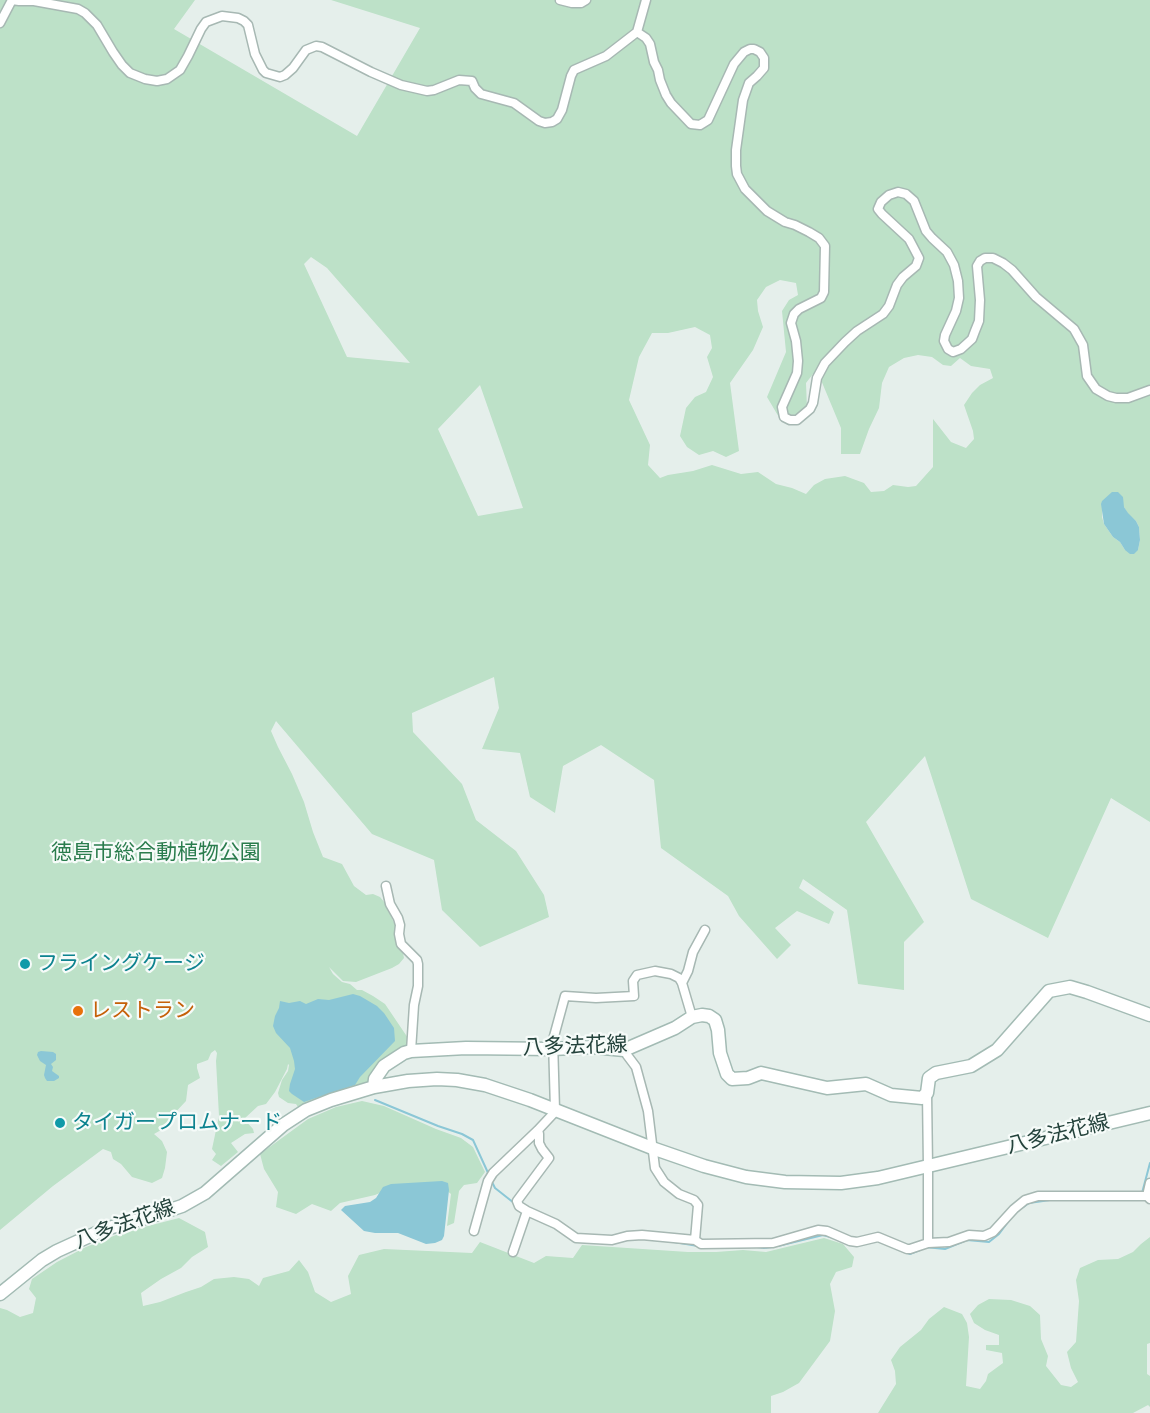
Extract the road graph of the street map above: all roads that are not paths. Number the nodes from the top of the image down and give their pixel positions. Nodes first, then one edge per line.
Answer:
1 (560, 0) edge
2 (586, 0) edge
3 (646, 0) edge
4 (0, 23) edge
5 (637, 32) junction
6 (1150, 390) edge
7 (386, 886) dead end
8 (705, 930) dead end
9 (682, 983) junction
10 (1150, 1015) edge
11 (692, 1017) junction
12 (552, 1049) junction
13 (624, 1050) junction
14 (411, 1051) junction
15 (374, 1087) junction
16 (927, 1093) junction
17 (555, 1110) junction
18 (1150, 1113) edge
19 (538, 1131) junction
20 (652, 1148) junction
21 (928, 1167) junction
22 (1150, 1183) edge
23 (1149, 1198) edge
24 (526, 1211) junction
25 (474, 1231) dead end
26 (695, 1240) junction
27 (928, 1244) junction
28 (513, 1252) dead end
29 (0, 1294) edge

1 - 2 street
3 - 5 street
4 - 5 street
5 - 6 street
7 - 14 street
8 - 9 street
9 - 11 street
9 - 12 street
10 - 16 main road
11 - 13 main road, 八多法花線
11 - 16 main road
12 - 13 main road, 八多法花線
12 - 14 main road, 八多法花線
12 - 17 street
13 - 20 street
14 - 15 main road, 八多法花線
15 - 17 main road, 八多法花線
15 - 29 main road, 八多法花線
16 - 21 street
17 - 19 street
17 - 20 main road, 八多法花線
18 - 21 main road, 八多法花線
19 - 24 street
19 - 25 street
20 - 21 main road, 八多法花線
20 - 26 street
21 - 27 street
22 - 23 street
23 - 27 street
24 - 26 street
24 - 28 street
26 - 27 street

